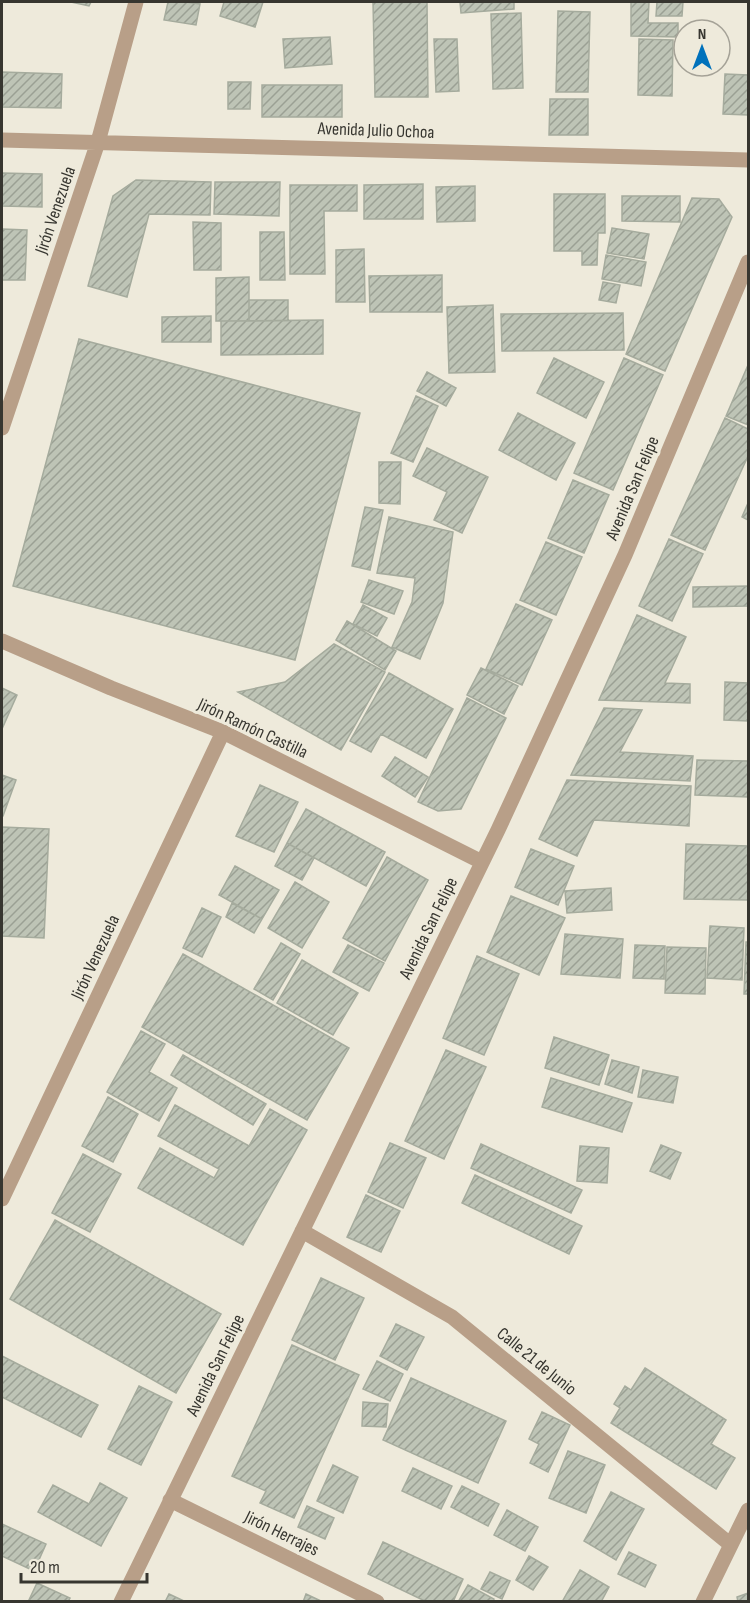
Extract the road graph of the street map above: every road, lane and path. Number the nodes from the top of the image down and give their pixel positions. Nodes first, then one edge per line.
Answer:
1 (136, 2) edge
2 (2, 140) edge
3 (98, 142) junction
4 (748, 160) edge
5 (748, 262) edge
6 (2, 428) edge
7 (2, 641) edge
8 (223, 732) junction
9 (482, 862) junction
10 (2, 1199) edge
11 (302, 1232) junction
12 (170, 1500) junction
13 (748, 1510) edge
14 (731, 1545) junction
15 (121, 1602) edge
16 (377, 1602) edge
17 (703, 1602) edge

1 - 3 street, Jirón Venezuela
2 - 3 street, Avenida Julio Ochoa
3 - 4 street, Avenida Julio Ochoa
3 - 6 street, Jirón Venezuela
5 - 9 street, Avenida San Felipe
7 - 8 street, Jirón Ramón Castilla
8 - 9 street, Jirón Ramón Castilla
8 - 10 street, Jirón Venezuela
9 - 11 street, Avenida San Felipe
11 - 12 street, Avenida San Felipe
11 - 14 street, Calle 21 de Junio
12 - 15 street, Avenida San Felipe
12 - 16 street, Jirón Herrajes
13 - 14 street
14 - 17 street

